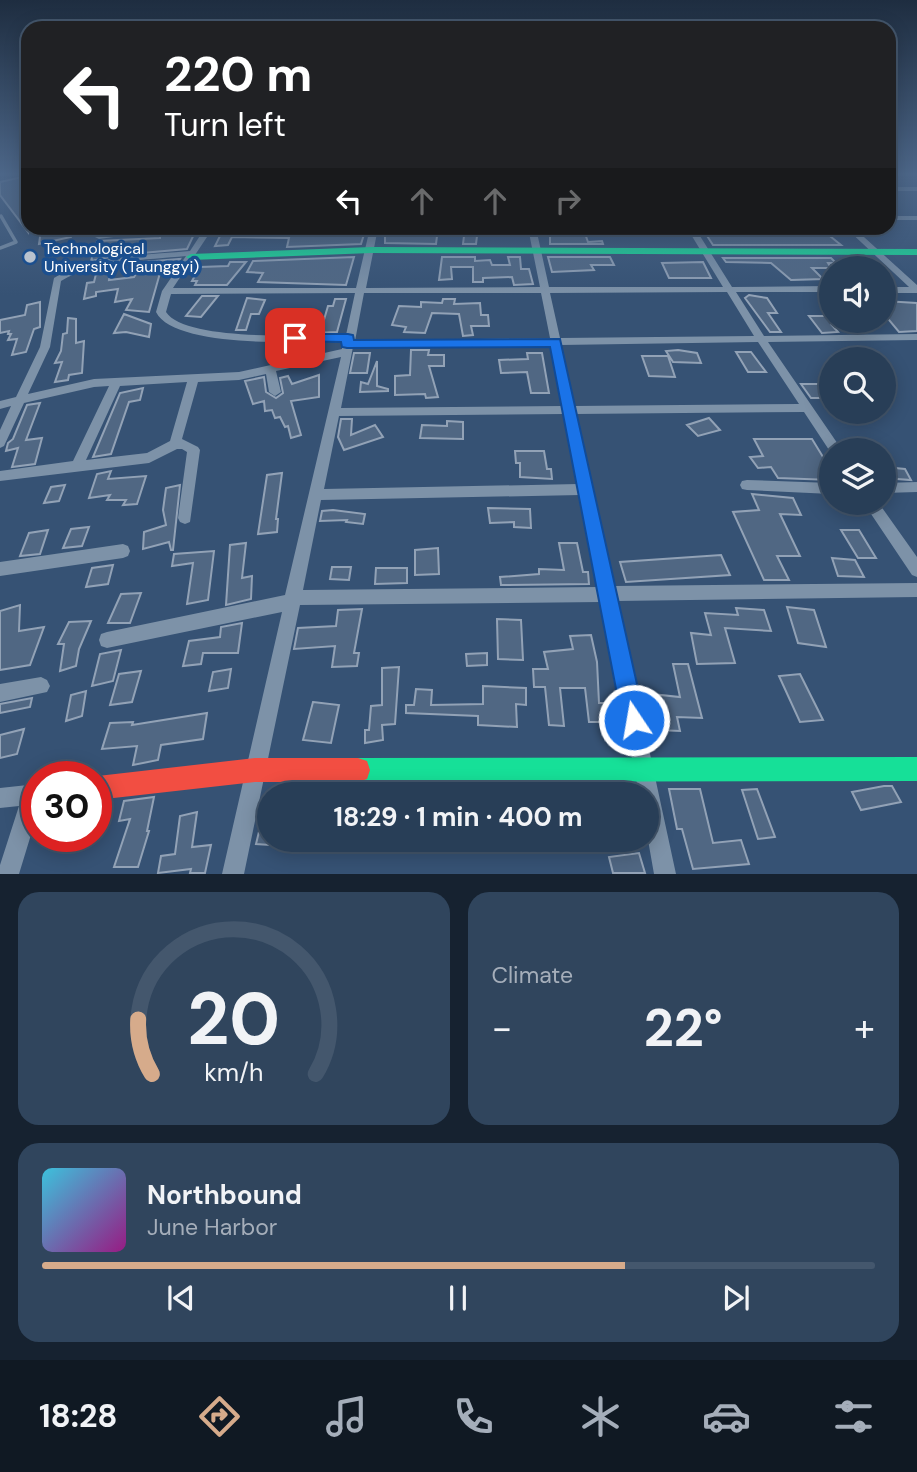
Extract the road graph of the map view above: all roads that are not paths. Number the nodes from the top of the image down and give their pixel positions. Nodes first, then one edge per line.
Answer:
1 (1, 216) edge
2 (896, 218) edge
3 (917, 218) edge
4 (114, 235) edge
5 (205, 235) edge
6 (373, 235) edge
7 (534, 235) edge
8 (696, 235) edge
9 (858, 235) edge
10 (99, 237) dead end
11 (0, 248) edge
12 (371, 250) junction
13 (537, 250) junction
14 (706, 251) junction
15 (879, 253) junction
16 (917, 253) edge
17 (192, 255) junction
18 (545, 289) junction
19 (731, 289) junction
20 (819, 289) edge
21 (896, 290) edge
22 (917, 290) edge
23 (167, 291) junction
24 (360, 292) junction
25 (917, 337) edge
26 (760, 338) junction
27 (556, 342) junction
28 (347, 345) junction
29 (270, 369) junction
30 (193, 379) junction
31 (116, 382) junction
32 (275, 392) dead end
33 (23, 399) junction
34 (0, 405) edge
35 (809, 408) junction
36 (569, 409) junction
37 (332, 412) junction
38 (828, 438) edge
39 (0, 443) edge
40 (175, 444) junction
41 (76, 466) junction
42 (0, 476) edge
43 (747, 485) dead end
44 (917, 487) edge
45 (819, 488) edge
46 (896, 488) edge
47 (586, 489) junction
48 (314, 495) junction
49 (879, 515) edge
50 (186, 518) dead end
51 (123, 551) dead end
52 (0, 569) edge
53 (917, 570) edge
54 (917, 590) edge
55 (608, 596) junction
56 (292, 600) junction
57 (107, 640) dead end
58 (41, 686) dead end
59 (0, 693) edge
60 (917, 769) edge
61 (644, 770) junction
62 (255, 771) junction
63 (112, 785) edge
64 (21, 795) edge
65 (0, 797) edge
66 (21, 835) edge
67 (8, 873) edge
68 (233, 873) edge
69 (665, 873) edge

1 - 11 lane
2 - 3 street
4 - 10 street
5 - 17 street
6 - 12 street
7 - 13 street
8 - 14 street
9 - 15 street
12 - 13 street
12 - 17 street
12 - 24 street
13 - 14 street
13 - 18 street
14 - 15 street
14 - 19 street
15 - 16 street
15 - 22 street
17 - 23 street
17 - 33 street
18 - 19 street
18 - 24 street
18 - 27 street
19 - 20 street
19 - 26 street
21 - 22 street
23 - 24 street
23 - 28 street
24 - 28 street
25 - 26 street
26 - 27 street
26 - 35 street
27 - 28 street
27 - 36 street
28 - 29 street
28 - 37 street
29 - 30 street
29 - 32 street
30 - 31 street
30 - 40 street
31 - 33 street
31 - 41 street
33 - 34 street
33 - 39 street
35 - 36 street
35 - 38 street
36 - 37 street
36 - 47 street
37 - 48 street
40 - 41 street
40 - 50 street
41 - 42 street
43 - 45 street
44 - 46 street
47 - 48 street
47 - 55 street
48 - 56 street
49 - 53 street
51 - 52 street
54 - 55 street
55 - 56 street
55 - 61 street
56 - 57 street
56 - 62 street
58 - 59 street
60 - 61 street
61 - 62 street
61 - 69 street
62 - 63 street
62 - 68 street
64 - 65 street
66 - 67 street

